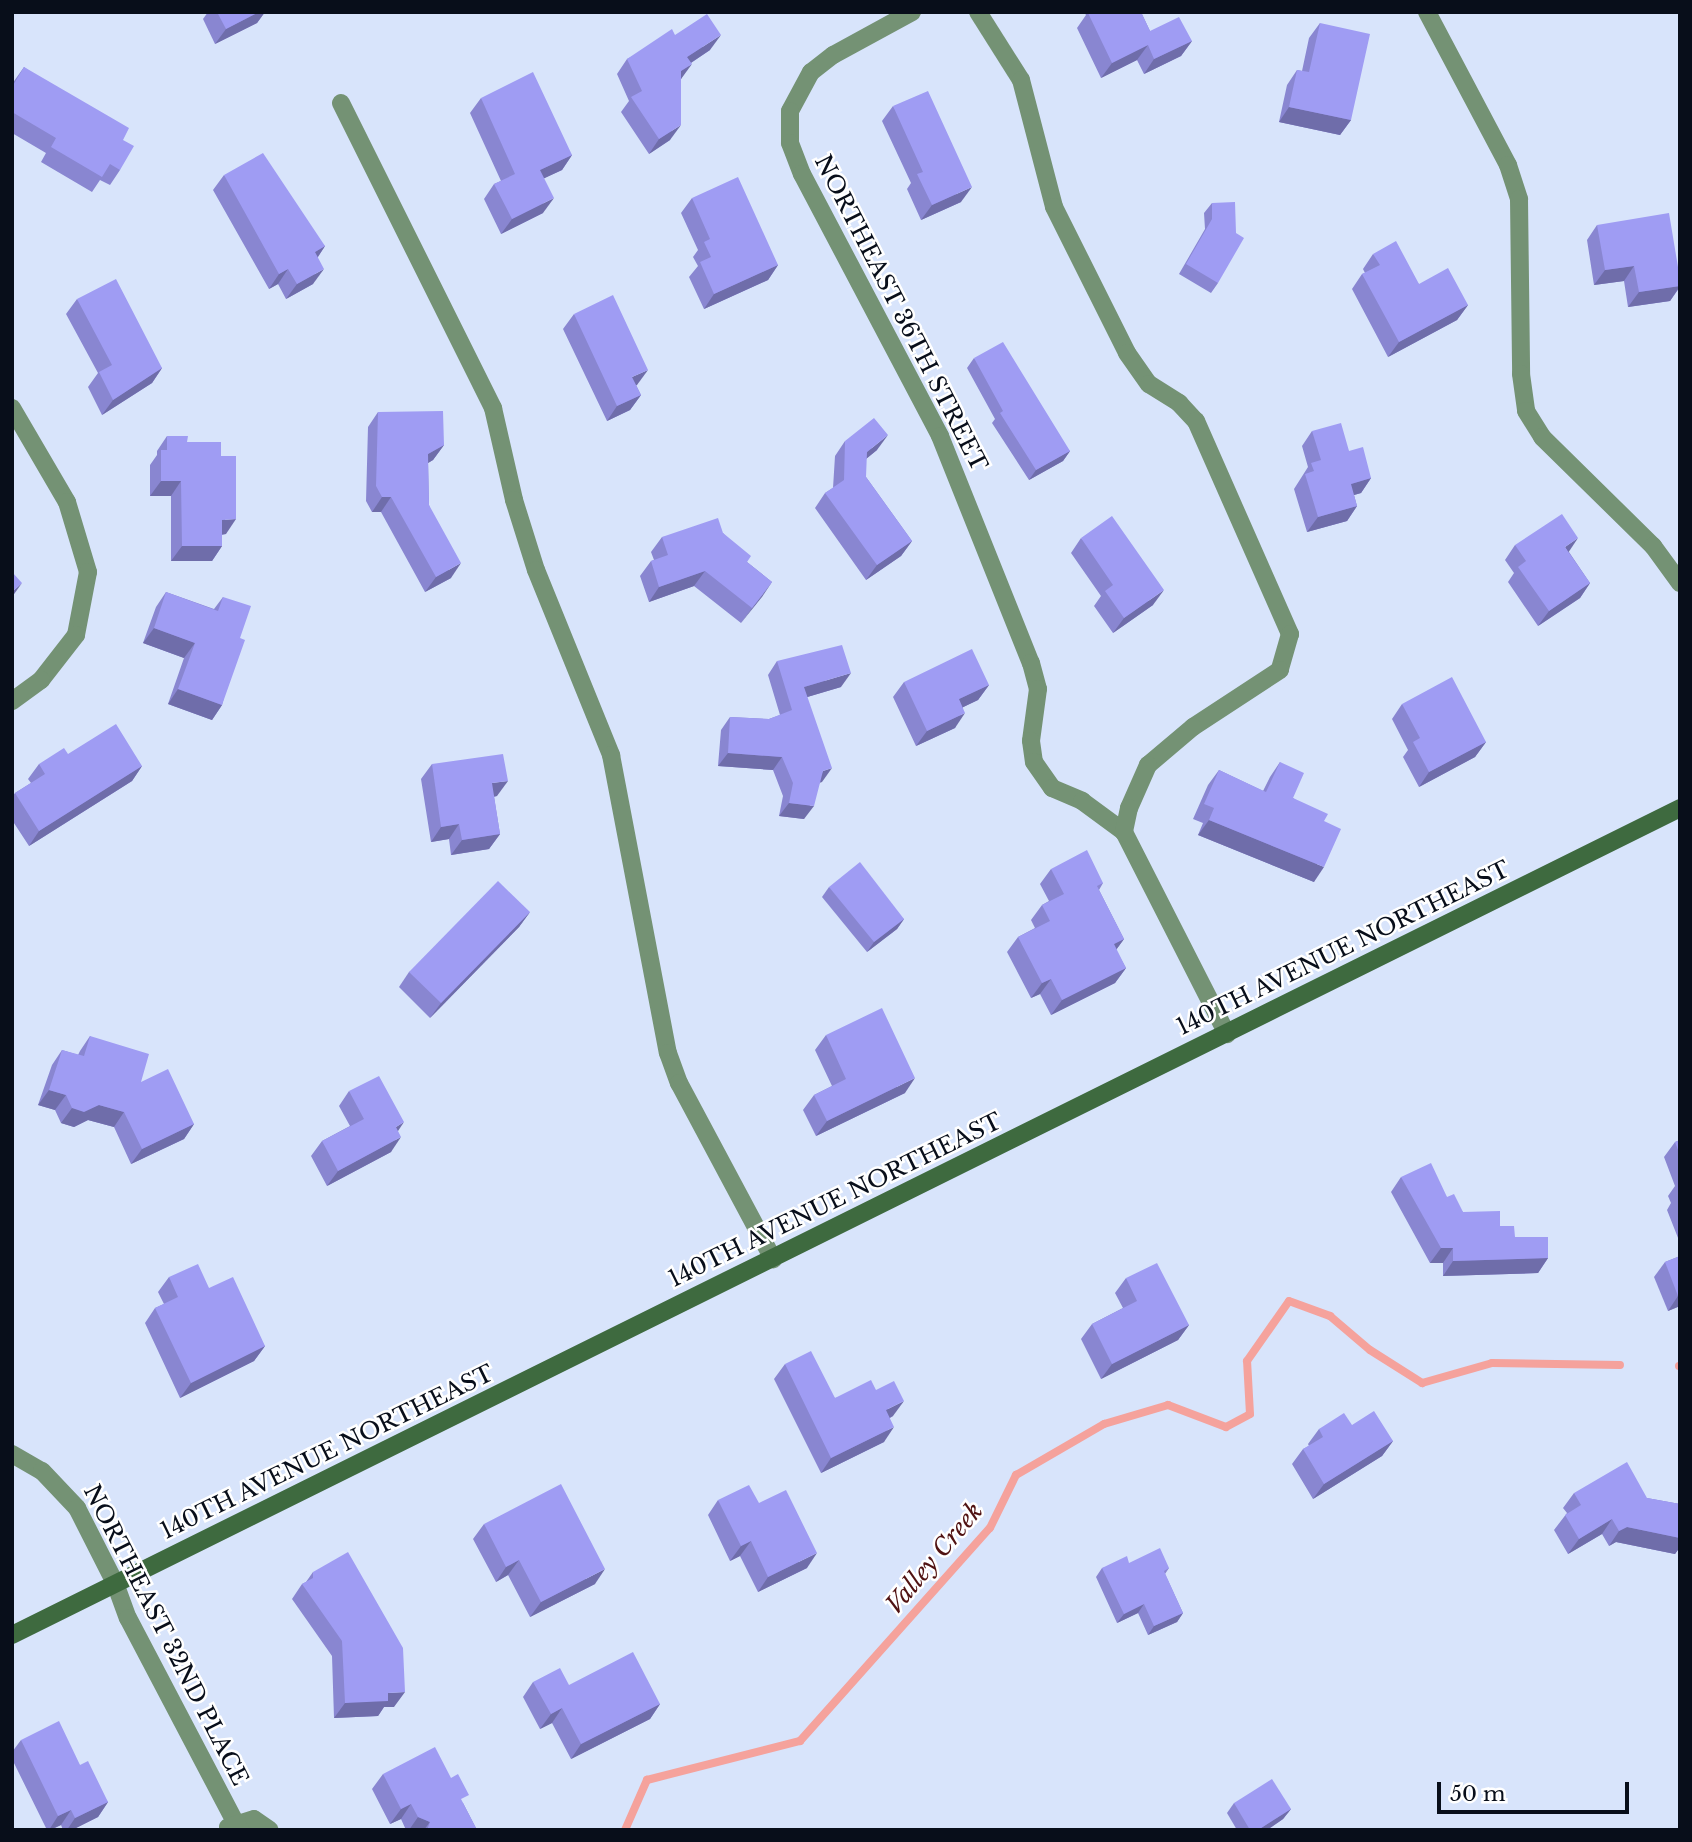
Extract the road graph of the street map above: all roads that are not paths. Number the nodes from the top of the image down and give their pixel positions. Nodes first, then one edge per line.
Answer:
1 (912, 12) edge
2 (978, 12) edge
3 (1427, 12) edge
4 (341, 103) dead end
5 (12, 408) edge
6 (1680, 583) edge
7 (12, 701) edge
8 (1680, 808) edge
9 (1124, 832) junction
10 (1227, 1034) junction
11 (773, 1259) junction
12 (12, 1454) edge
13 (115, 1583) junction
14 (12, 1635) edge
15 (230, 1826) edge
16 (270, 1830) edge

1 - 9 street, NORTHEAST 36TH STREET
2 - 9 street
3 - 6 street
4 - 11 street
5 - 7 street
8 - 10 street, 140TH AVENUE NORTHEAST
9 - 10 street, NORTHEAST 36TH STREET
10 - 11 street, 140TH AVENUE NORTHEAST
11 - 13 street, 140TH AVENUE NORTHEAST
12 - 13 street, NORTHEAST 32ND PLACE
13 - 14 street, 140TH AVENUE NORTHEAST
13 - 15 street, NORTHEAST 32ND PLACE
15 - 16 street, NORTHEAST 32ND PLACE

